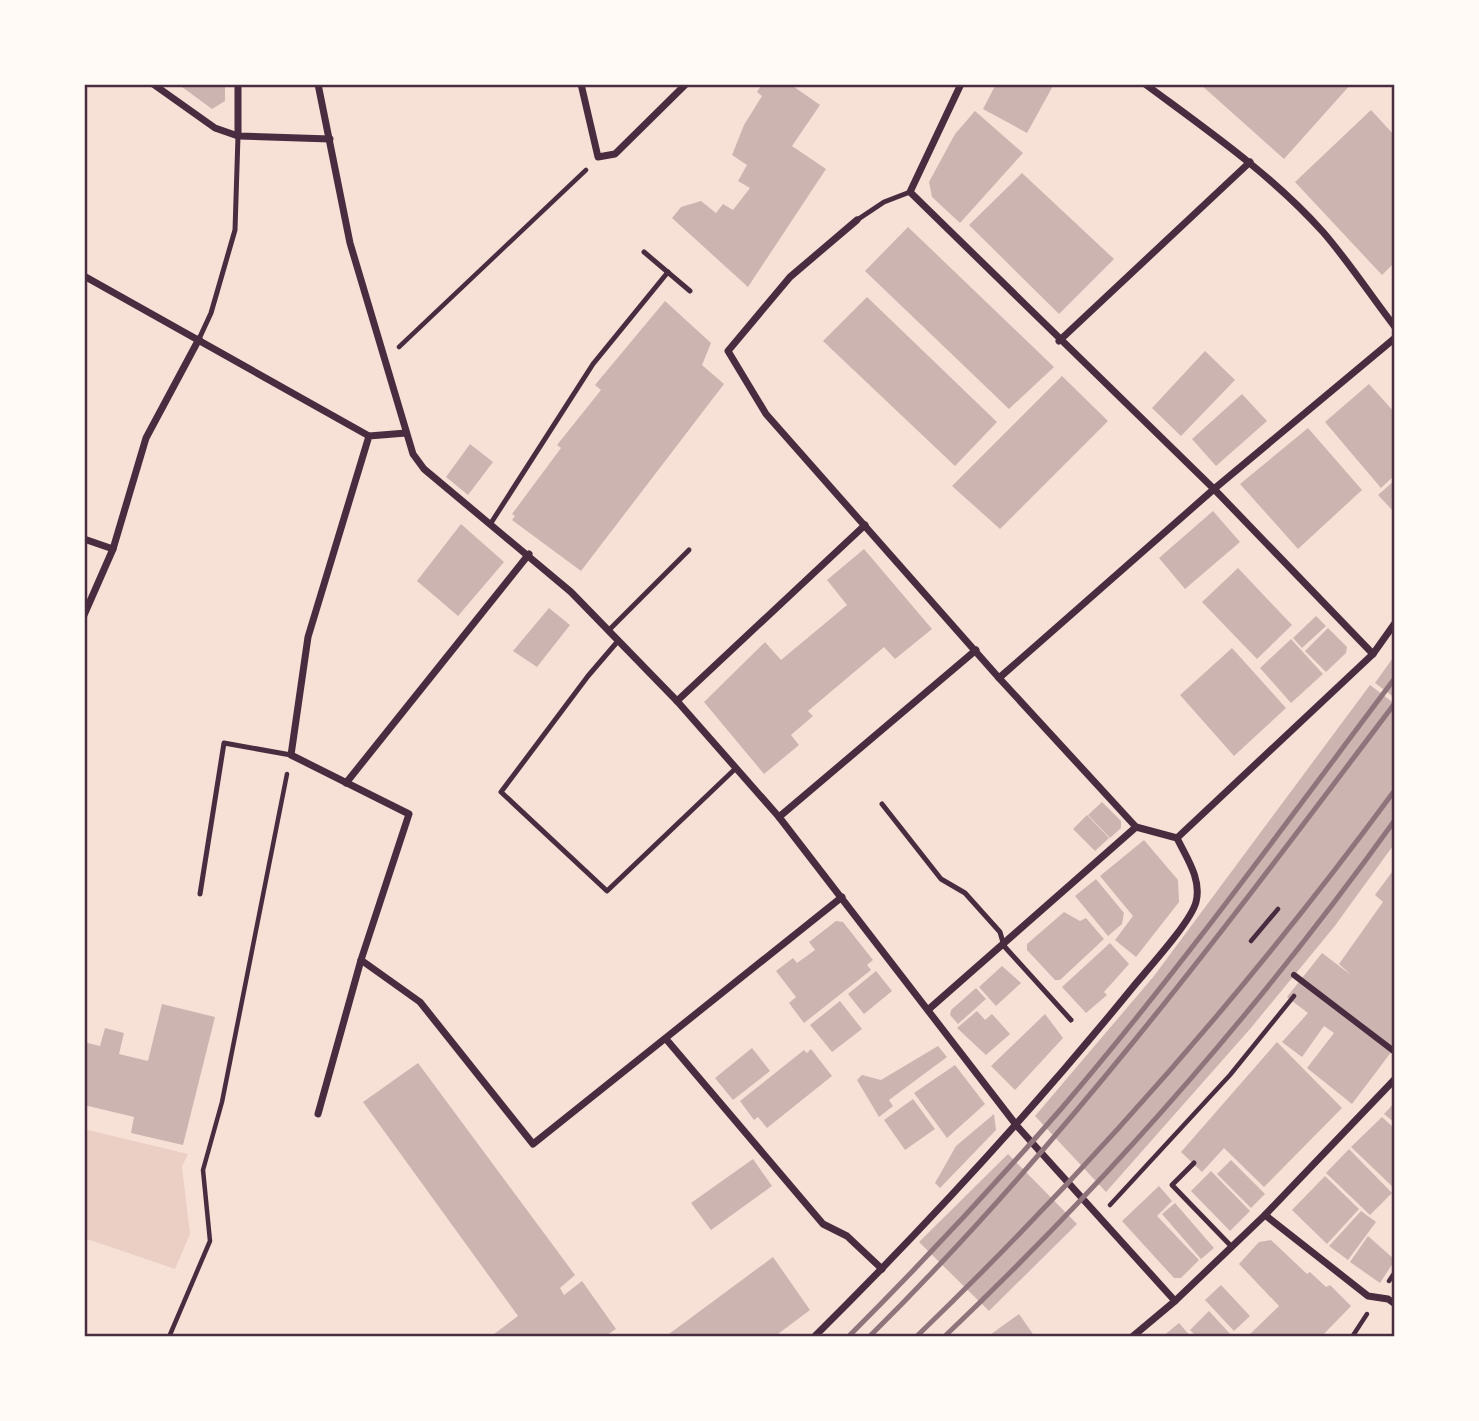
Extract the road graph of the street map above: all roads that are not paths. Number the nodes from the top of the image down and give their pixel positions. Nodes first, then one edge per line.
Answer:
1 (153, 84) edge
2 (238, 84) edge
3 (318, 84) edge
4 (581, 84) edge
5 (686, 84) edge
6 (961, 84) edge
7 (1145, 84) edge
8 (238, 136) junction
9 (330, 139) junction
10 (1250, 162) junction
11 (910, 192) junction
12 (857, 220) joint
13 (644, 252) dead end
14 (668, 272) junction
15 (84, 276) edge
16 (690, 292) dead end
17 (1395, 327) edge
18 (1395, 338) edge
19 (199, 339) junction
20 (1059, 341) junction
21 (406, 433) junction
22 (369, 436) junction
23 (1214, 489) junction
24 (491, 523) junction
25 (865, 525) junction
26 (84, 539) edge
27 (113, 549) junction
28 (689, 550) dead end
29 (529, 554) junction
30 (84, 615) edge
31 (1395, 623) edge
32 (608, 631) junction
33 (618, 641) junction
34 (976, 650) junction
35 (1373, 654) junction
36 (999, 678) junction
37 (677, 701) junction
38 (291, 755) junction
39 (736, 768) junction
40 (346, 783) junction
41 (882, 804) dead end
42 (779, 817) junction
43 (1136, 827) junction
44 (1177, 838) junction
45 (200, 894) dead end
46 (842, 897) junction
47 (1004, 946) junction
48 (361, 960) junction
49 (1294, 975) dead end
50 (929, 1009) junction
51 (1071, 1020) dead end
52 (666, 1039) junction
53 (1395, 1052) edge
54 (1395, 1079) edge
55 (318, 1114) dead end
56 (1017, 1126) junction
57 (1194, 1163) dead end
58 (1265, 1215) junction
59 (1232, 1247) junction
60 (882, 1269) junction
61 (1175, 1301) junction
62 (1395, 1304) edge
63 (814, 1337) edge
64 (1132, 1337) edge

1 - 8 street
2 - 8 street
3 - 9 street
4 - 5 street
6 - 11 street
7 - 10 street
8 - 9 street
8 - 19 lane
9 - 21 street
10 - 17 street
10 - 20 street
11 - 12 lane
11 - 20 street
12 - 25 street
13 - 14 lane
14 - 16 lane
14 - 24 lane
15 - 19 street
18 - 23 street
19 - 22 street
19 - 27 street
20 - 23 street
21 - 22 street
21 - 24 street
22 - 38 street
23 - 35 street
23 - 36 street
24 - 29 street
25 - 34 street
25 - 37 street
26 - 27 street
27 - 30 street
28 - 32 lane
29 - 32 street
29 - 40 street
31 - 35 street
32 - 33 street
33 - 37 street
33 - 39 lane
34 - 36 street
34 - 42 street
35 - 44 street
36 - 43 street
37 - 39 street
38 - 40 street
38 - 45 lane
39 - 42 street
40 - 48 street
41 - 47 lane
42 - 46 street
43 - 44 street
43 - 47 street
44 - 56 street
46 - 50 street
46 - 52 street
47 - 50 street
47 - 51 lane
48 - 52 street
48 - 55 street
49 - 53 street
50 - 56 street
52 - 60 street
54 - 58 street
56 - 60 street
56 - 61 street
57 - 59 lane
58 - 59 street
58 - 62 street
59 - 61 street
60 - 63 street
61 - 64 street

